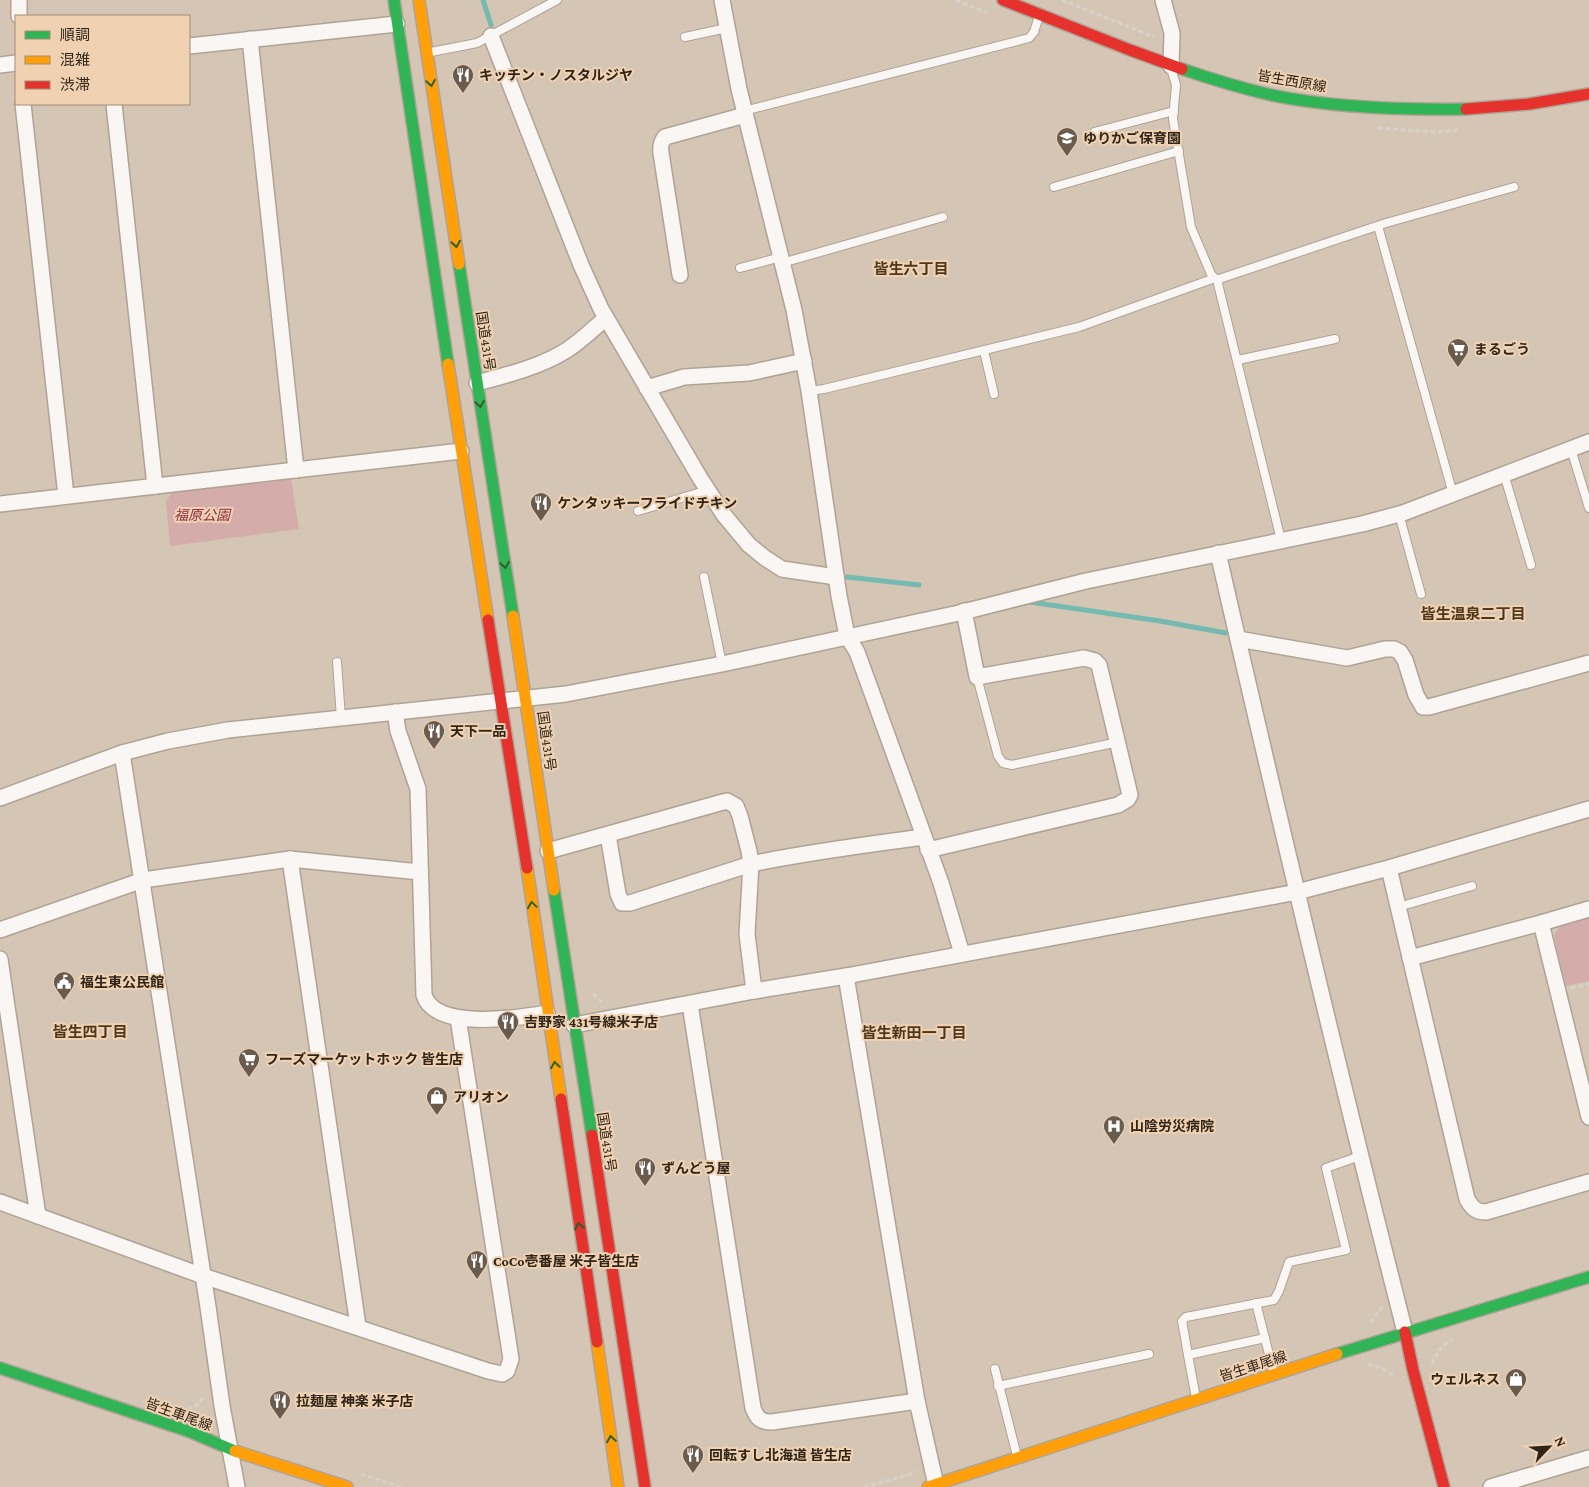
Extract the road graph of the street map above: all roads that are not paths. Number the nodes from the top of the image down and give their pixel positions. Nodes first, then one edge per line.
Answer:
1 (19, 0) edge
2 (394, 0) edge
3 (419, 0) edge
4 (557, 0) edge
5 (722, 0) edge
6 (1003, 0) edge
7 (1163, 0) edge
8 (1040, 14) junction
9 (19, 15) edge
10 (397, 24) junction
11 (727, 28) junction
12 (492, 36) junction
13 (685, 37) dead end
14 (250, 39) junction
15 (190, 46) edge
16 (426, 53) junction
17 (15, 63) edge
18 (0, 65) edge
19 (1171, 66) junction
20 (1589, 94) edge
21 (23, 105) edge
22 (114, 105) edge
23 (1174, 110) junction
24 (745, 113) junction
25 (1094, 132) dead end
26 (1178, 151) junction
27 (1054, 186) dead end
28 (1514, 187) dead end
29 (943, 217) dead end
30 (1378, 226) junction
31 (782, 260) junction
32 (740, 268) dead end
33 (680, 274) dead end
34 (1216, 281) junction
35 (606, 318) junction
36 (1335, 339) dead end
37 (984, 351) junction
38 (1238, 360) junction
39 (804, 361) junction
40 (477, 383) junction
41 (647, 388) junction
42 (809, 391) junction
43 (994, 394) dead end
44 (1589, 442) edge
45 (1571, 449) junction
46 (461, 451) junction
47 (296, 470) junction
48 (1504, 474) junction
49 (155, 486) junction
50 (708, 490) junction
51 (1453, 494) junction
52 (66, 496) junction
53 (0, 504) edge
54 (1589, 508) edge
55 (638, 512) dead end
56 (1399, 514) junction
57 (1282, 540) junction
58 (1218, 553) junction
59 (1530, 565) dead end
60 (704, 577) dead end
61 (836, 577) junction
62 (1421, 594) dead end
63 (964, 611) junction
64 (847, 636) junction
65 (1238, 639) junction
66 (337, 662) dead end
67 (722, 664) junction
68 (1589, 664) edge
69 (978, 677) junction
70 (526, 699) junction
71 (500, 701) junction
72 (395, 712) junction
73 (341, 718) junction
74 (1118, 742) junction
75 (122, 754) junction
76 (0, 798) edge
77 (1589, 809) edge
78 (608, 835) junction
79 (925, 844) junction
80 (548, 851) junction
81 (290, 859) junction
82 (751, 864) junction
83 (1389, 868) junction
84 (420, 872) junction
85 (143, 880) junction
86 (1472, 886) dead end
87 (1296, 892) junction
88 (1398, 907) junction
89 (1589, 909) edge
90 (1542, 923) junction
91 (0, 930) edge
92 (962, 954) junction
93 (1410, 958) junction
94 (0, 959) edge
95 (846, 976) junction
96 (754, 991) junction
97 (690, 1004) junction
98 (547, 1013) junction
99 (458, 1018) junction
100 (574, 1025) junction
101 (1589, 1117) edge
102 (1360, 1156) junction
103 (1589, 1182) edge
104 (0, 1202) edge
105 (38, 1216) junction
106 (203, 1276) junction
107 (1589, 1277) edge
108 (1256, 1303) junction
109 (358, 1326) junction
110 (1405, 1332) junction
111 (1265, 1338) junction
112 (1149, 1354) dead end
113 (1188, 1355) junction
114 (0, 1368) edge
115 (995, 1369) dead end
116 (1275, 1375) junction
117 (998, 1386) junction
118 (1196, 1400) junction
119 (917, 1401) junction
120 (230, 1449) junction
121 (1018, 1458) junction
122 (1589, 1458) edge
123 (1508, 1485) edge
124 (933, 1486) edge
125 (237, 1487) edge
126 (348, 1487) edge
127 (618, 1487) edge
128 (645, 1487) edge
129 (1444, 1487) edge
130 (1491, 1487) edge

1 - 9 street
2 - 10 main road
3 - 16 main road, 国道431号
4 - 12 lane
5 - 11 street
6 - 8 main road, 皆生西原線
7 - 19 street
8 - 19 main road, 皆生西原線
8 - 24 lane
10 - 14 street
10 - 46 main road
11 - 13 lane
11 - 24 street
12 - 16 lane
12 - 35 street
14 - 15 street
14 - 47 street
16 -> 40 main road, 国道431号
17 - 18 street
19 - 20 main road, 皆生西原線
19 - 23 lane
21 - 52 street
22 - 49 street
23 - 25 lane
23 - 26 lane
24 - 31 street
24 - 33 street
26 - 27 lane
26 - 34 lane
28 - 30 lane
29 - 31 lane
30 - 34 lane
30 - 51 lane
31 - 32 lane
31 - 39 street
34 - 37 lane
34 - 38 lane
35 - 40 street
35 - 41 street
36 - 38 lane
37 - 42 lane
37 - 43 lane
38 - 57 lane
39 - 41 street
39 - 42 street
40 -> 70 main road, 国道431号
41 - 50 street
42 - 61 street
44 - 45 street
45 - 48 street
45 - 54 lane
46 - 47 street
46 - 71 main road
47 - 49 street
48 - 51 street
48 - 59 lane
49 - 52 street
50 - 55 lane
50 - 61 street
51 - 56 street
52 - 53 street
56 - 57 street
56 - 62 lane
57 - 58 street
58 - 63 street
58 - 65 street
60 - 67 lane
61 - 64 street
63 - 64 street
63 - 69 street
64 - 67 street
64 - 79 street
65 - 68 street
65 - 87 street
66 - 73 lane
67 - 70 street
69 - 74 street
69 - 74 lane
70 - 71 street
70 - 80 main road, 国道431号
71 - 72 street
98 -> 71 main road
72 - 73 street
72 - 84 street
73 - 75 street
74 - 79 street
75 - 76 street
75 - 85 street
77 - 83 street
78 - 80 street
78 - 82 street
78 - 82 street
79 - 82 street
79 - 92 street
80 - 100 main road, 国道431号
81 - 84 street
81 - 85 street
81 - 109 street
82 - 96 street
83 - 87 street
83 - 88 street
84 - 99 street
85 - 91 street
85 - 106 street
86 - 88 lane
87 - 92 street
87 - 102 street
88 - 93 street
89 - 90 street
90 - 93 street
90 - 101 street
92 - 95 street
93 - 103 street
94 - 105 street
95 - 96 street
95 - 119 street
96 - 97 street
97 - 100 street
97 - 119 street
98 - 99 street
127 -> 98 main road
99 - 109 street
100 - 128 main road, 国道431号
102 - 108 lane
102 - 110 street
104 - 105 street
105 - 106 street
106 - 109 street
106 - 120 street
107 - 110 main road, 皆生車尾線
108 - 111 lane
108 - 113 lane
110 - 116 main road, 皆生車尾線
110 - 129 main road
111 - 113 lane
111 - 116 lane
112 - 117 lane
113 - 118 lane
114 - 120 main road, 皆生車尾線
115 - 117 lane
116 - 118 main road, 皆生車尾線
117 - 121 lane
118 - 121 main road, 皆生車尾線
119 - 124 street
120 - 125 street
120 - 126 main road, 皆生車尾線
121 - 124 main road, 皆生車尾線
122 - 123 street
123 - 130 street

